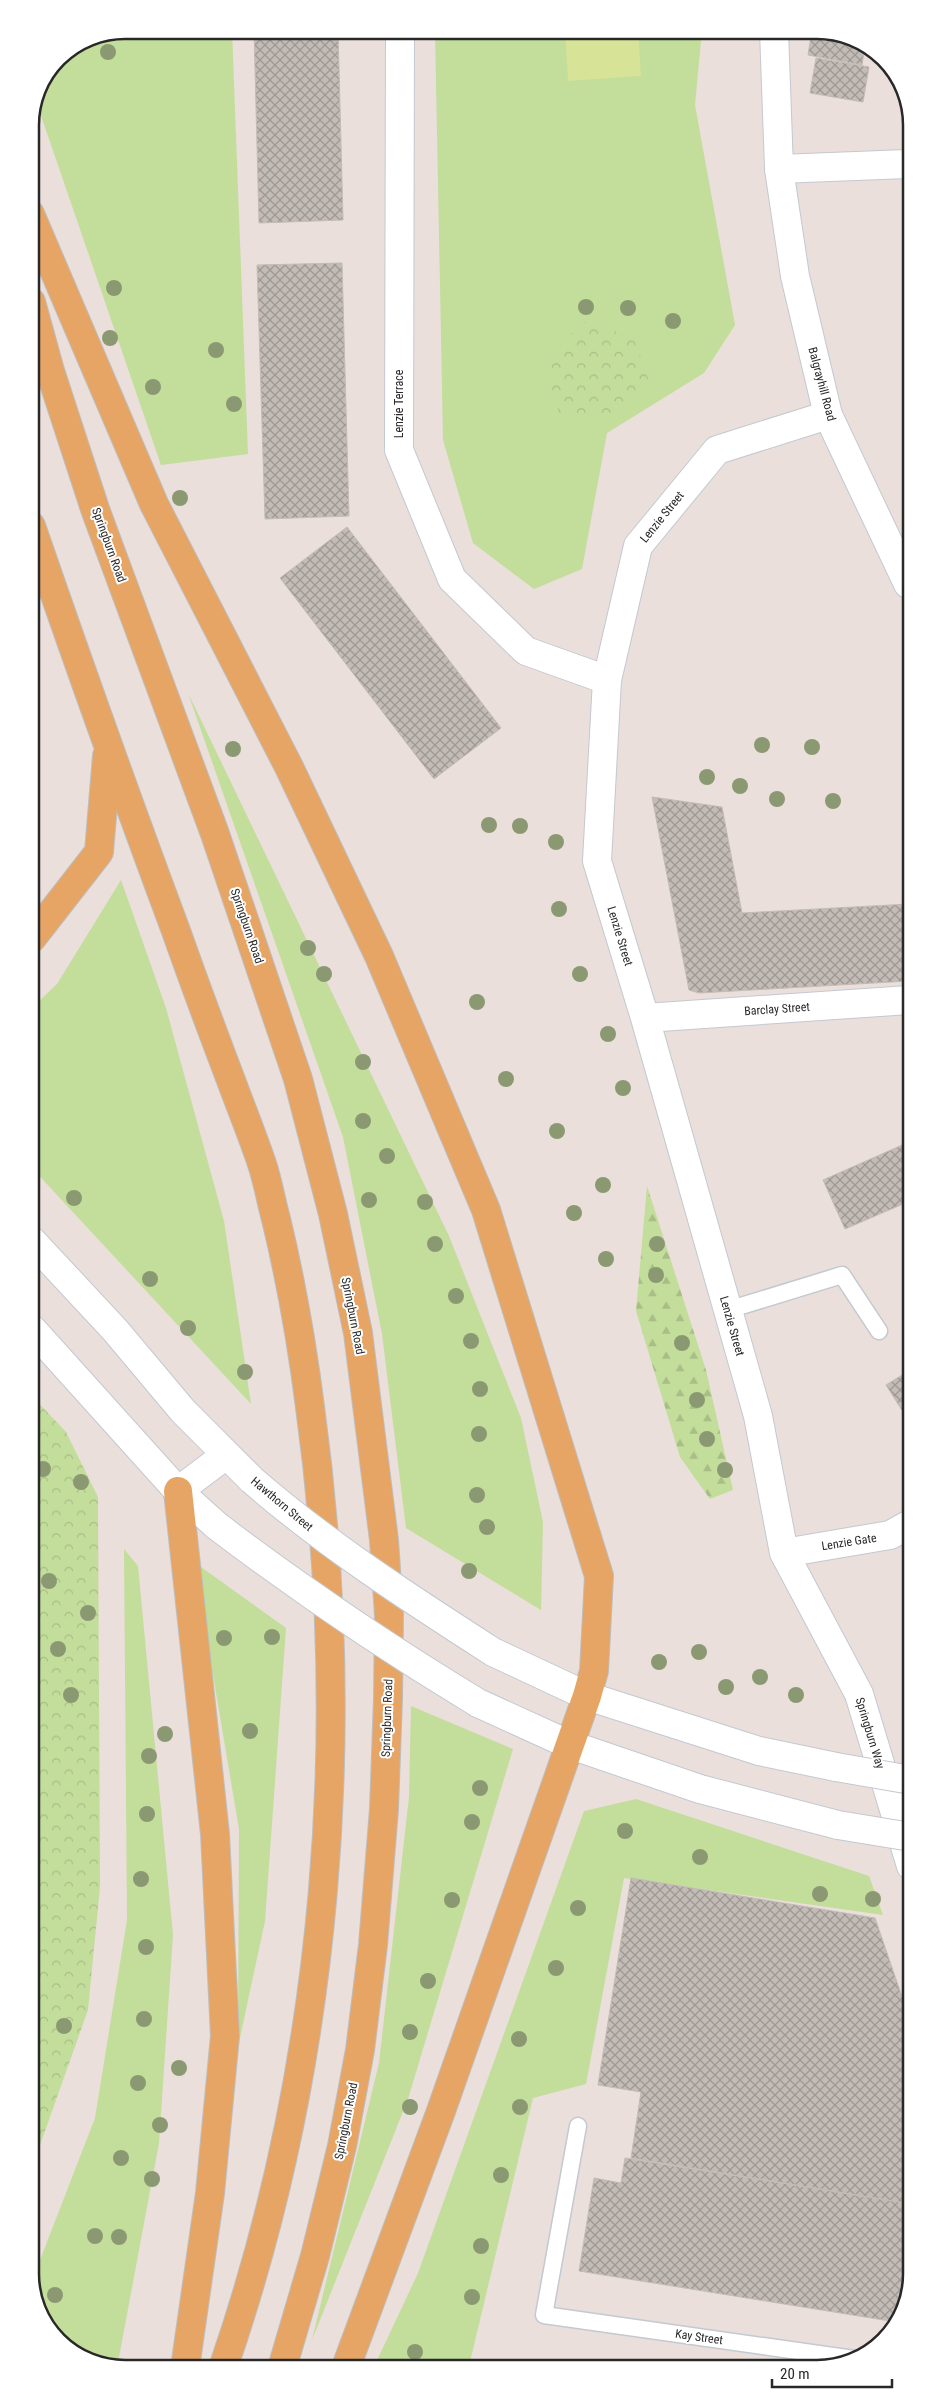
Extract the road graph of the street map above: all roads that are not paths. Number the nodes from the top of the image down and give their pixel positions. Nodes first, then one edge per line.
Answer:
1 (400, 39) edge
2 (774, 39) edge
3 (903, 164) edge
4 (779, 169) junction
5 (39, 235) edge
6 (39, 331) edge
7 (828, 415) junction
8 (39, 549) edge
9 (903, 573) edge
10 (607, 680) junction
11 (108, 748) junction
12 (39, 929) edge
13 (903, 1000) edge
14 (645, 1018) junction
15 (39, 1248) edge
16 (728, 1310) junction
17 (878, 1331) dead end
18 (39, 1337) edge
19 (226, 1455) junction
20 (178, 1491) junction
21 (903, 1528) edge
22 (784, 1553) junction
23 (587, 1696) junction
24 (568, 1744) junction
25 (903, 1779) edge
26 (903, 1836) edge
27 (903, 1840) edge
28 (578, 2126) dead end
29 (841, 2357) edge
30 (186, 2360) edge
31 (225, 2360) edge
32 (284, 2360) edge
33 (349, 2360) edge

1 - 10 street, Lenzie Terrace
2 - 4 street, Balgrayhill Road
3 - 4 street
4 - 7 street, Balgrayhill Road
5 - 23 main road
6 - 32 main road, Springburn Road
7 - 9 street, Balgrayhill Road
7 - 10 street, Lenzie Street
8 - 11 main road
10 - 14 street, Lenzie Street
11 - 12 main road
11 - 31 main road
13 - 14 street, Barclay Street
14 - 16 street, Lenzie Street
15 - 19 street, Hawthorn Street
16 - 17 lane
16 - 22 street, Lenzie Street
18 - 20 street
19 - 20 street
19 - 23 street, Hawthorn Street, bridge
20 - 24 street, bridge
20 - 30 main road
21 - 22 street, Lenzie Gate
22 - 27 street, Springburn Way
23 - 24 main road
23 - 25 street, Hawthorn Street, bridge
24 - 26 street, bridge
24 - 33 main road
28 - 29 lane, Kay Street

